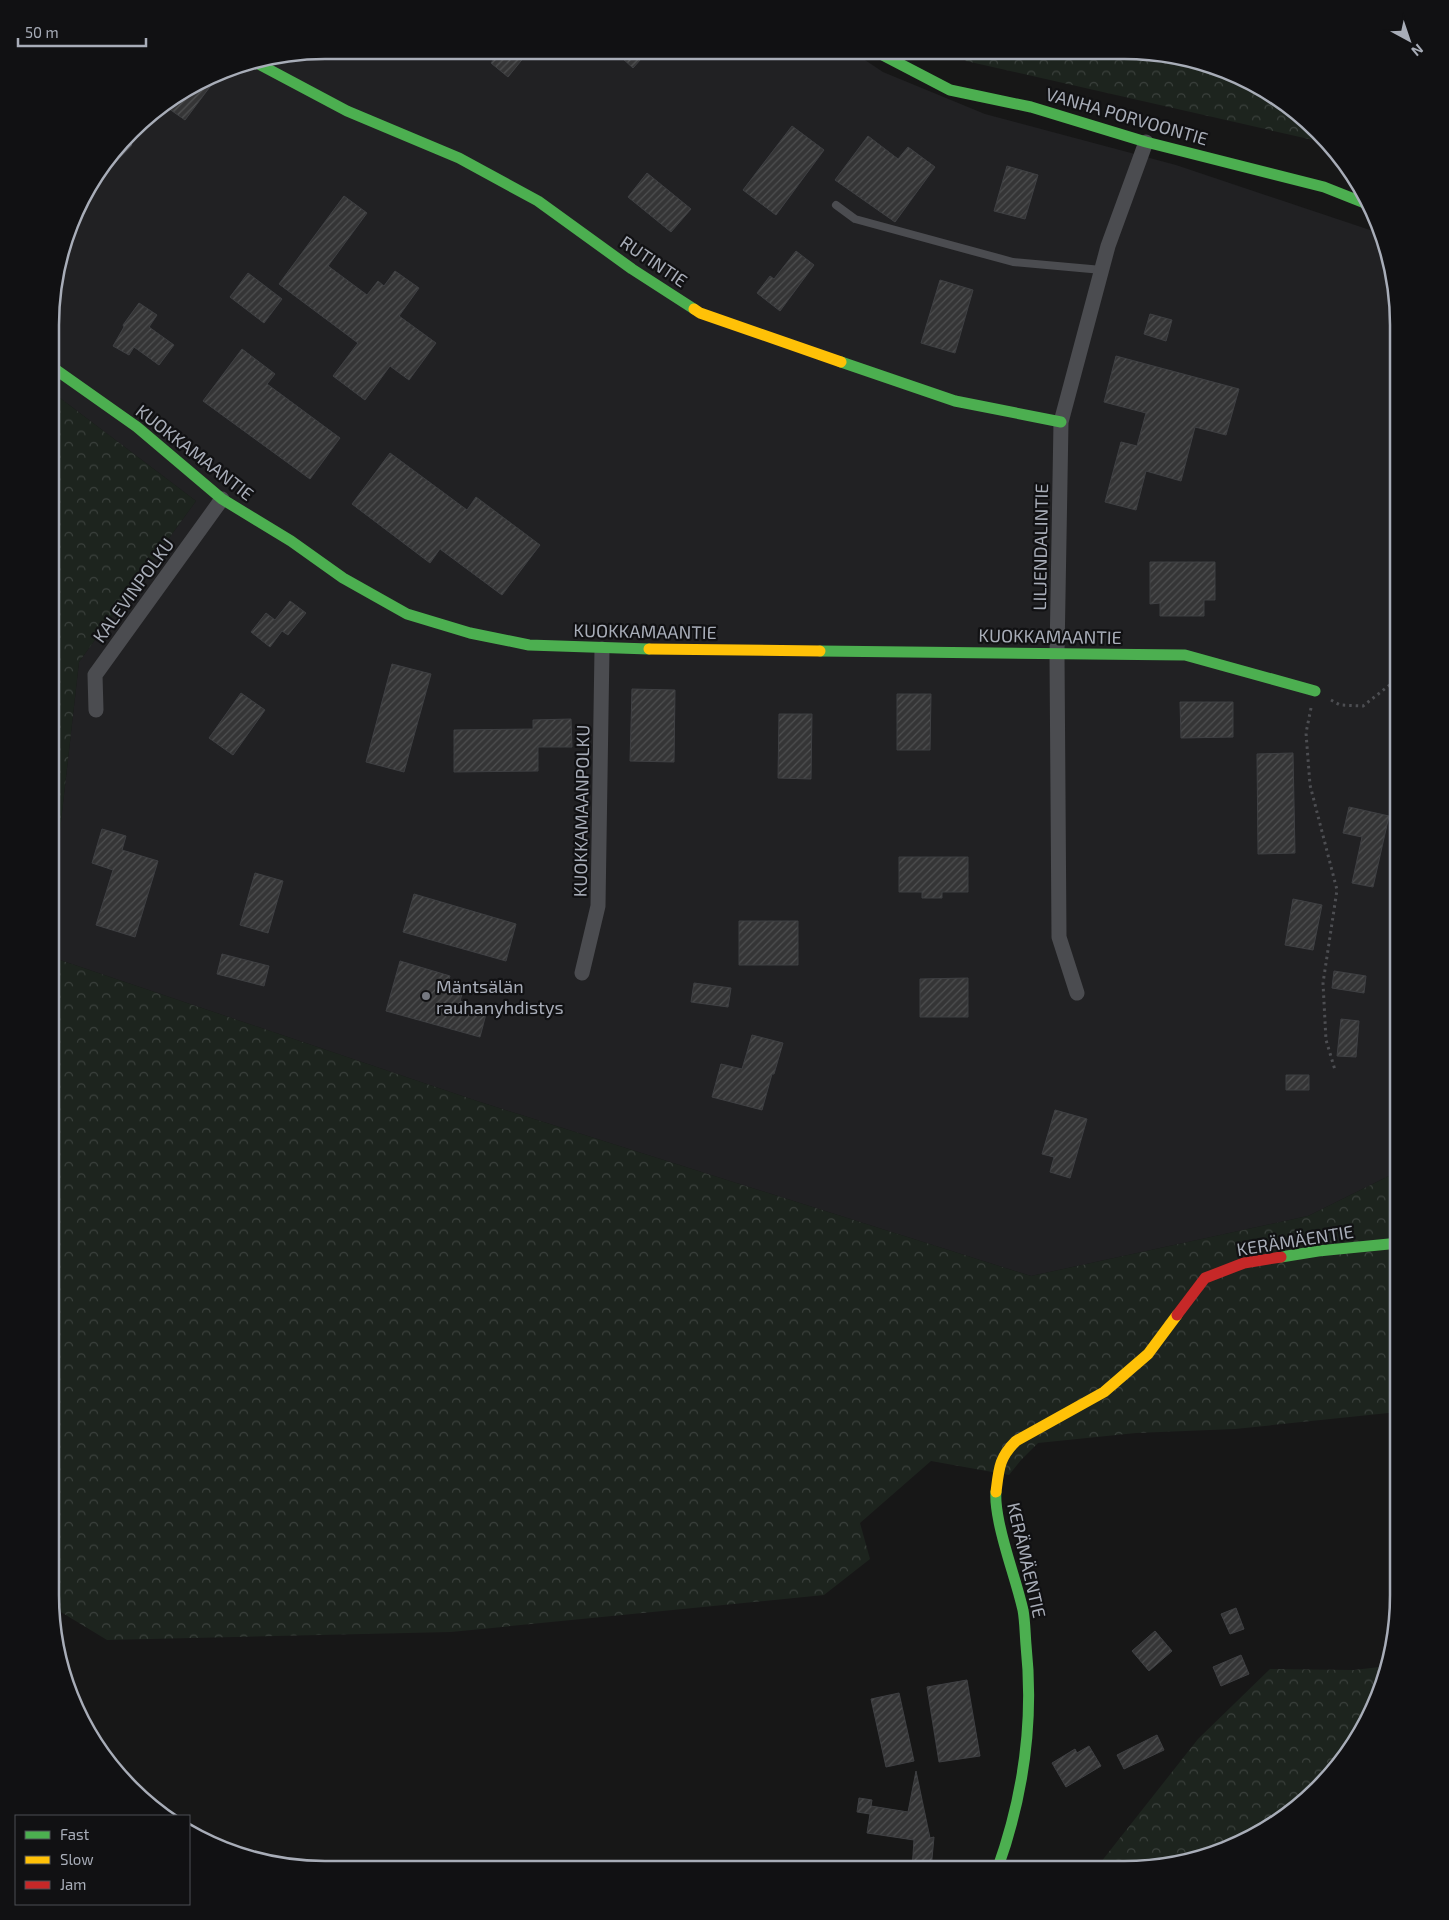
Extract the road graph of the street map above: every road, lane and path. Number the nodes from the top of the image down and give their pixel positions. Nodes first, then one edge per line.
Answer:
1 (890, 59) edge
2 (263, 66) edge
3 (1146, 142) junction
4 (1360, 201) edge
5 (836, 204) dead end
6 (1102, 270) junction
7 (59, 372) edge
8 (1062, 422) junction
9 (222, 499) junction
10 (602, 649) junction
11 (1057, 654) junction
12 (1390, 686) edge
13 (1315, 690) junction
14 (96, 710) dead end
15 (582, 973) dead end
16 (1077, 993) dead end
17 (1335, 1070) dead end
18 (1390, 1244) edge
19 (1000, 1861) edge

1 - 3 street, VANHA PORVOONTIE
2 - 8 street, RUTINTIE
3 - 4 street, VANHA PORVOONTIE
3 - 6 street, LILJENDALINTIE
5 - 6 lane
6 - 8 street, LILJENDALINTIE
7 - 9 street, KUOKKAMAANTIE
8 - 11 street, LILJENDALINTIE
9 - 10 street, KUOKKAMAANTIE
9 - 14 street, KALEVINPOLKU
10 - 11 street, KUOKKAMAANTIE
10 - 15 street, KUOKKAMAANPOLKU
11 - 13 street, KUOKKAMAANTIE
11 - 16 street, LILJENDALINTIE
12 - 13 path
13 - 17 path
18 - 19 street, KERÄMÄENTIE

